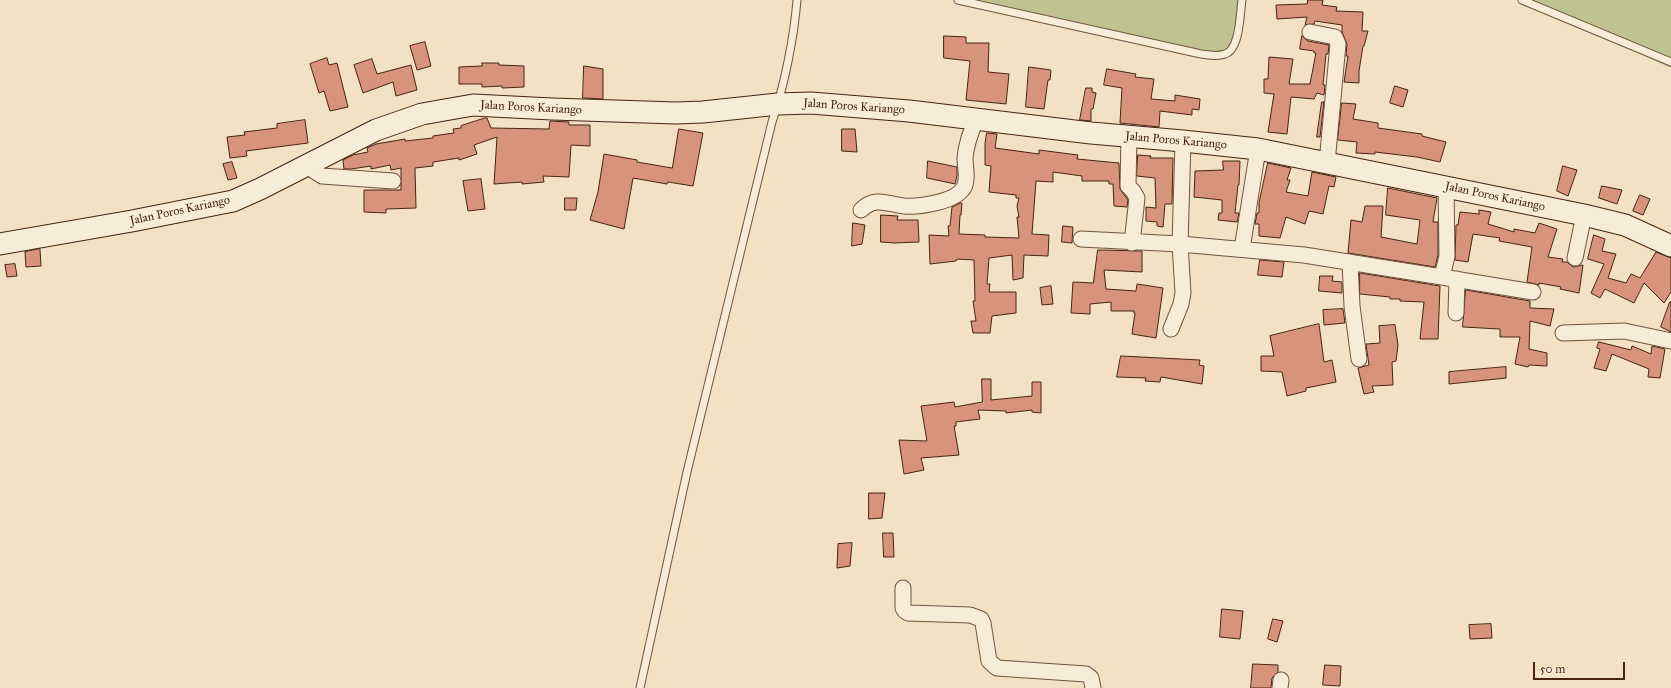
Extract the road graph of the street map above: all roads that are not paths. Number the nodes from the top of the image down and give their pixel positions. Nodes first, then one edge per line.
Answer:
1 (797, 0) edge
2 (958, 0) edge
3 (1242, 0) edge
4 (1522, 0) edge
5 (1310, 32) dead end
6 (1671, 62) edge
7 (778, 104) junction
8 (976, 119) junction
9 (1128, 136) junction
10 (1183, 140) junction
11 (1258, 149) junction
12 (1328, 163) junction
13 (305, 165) junction
14 (392, 181) dead end
15 (1446, 187) junction
16 (860, 210) dead end
17 (1584, 216) junction
18 (1081, 239) dead end
19 (1132, 242) junction
20 (0, 244) edge
21 (1180, 244) junction
22 (1671, 246) edge
23 (1242, 249) junction
24 (1575, 258) dead end
25 (1350, 262) junction
26 (1442, 277) junction
27 (1457, 279) junction
28 (1533, 292) dead end
29 (1456, 314) dead end
30 (1170, 329) dead end
31 (1563, 333) dead end
32 (1671, 341) edge
33 (1360, 359) dead end
34 (903, 588) dead end
35 (640, 688) edge
36 (1093, 688) edge

1 - 7 lane
2 - 3 lane
4 - 6 lane
5 - 12 street
7 - 8 main road, Jalan Poros Kariango
7 - 13 main road, Jalan Poros Kariango
7 - 35 lane
8 - 9 main road, Jalan Poros Kariango
8 - 16 street
9 - 10 main road, Jalan Poros Kariango
9 - 19 street
10 - 11 main road, Jalan Poros Kariango
10 - 21 street
11 - 12 main road, Jalan Poros Kariango
11 - 23 street
12 - 15 main road, Jalan Poros Kariango
13 - 14 street
13 - 20 main road, Jalan Poros Kariango
15 - 17 main road, Jalan Poros Kariango
15 - 26 street
17 - 22 main road, Jalan Poros Kariango
17 - 24 street
18 - 19 street
19 - 21 street
21 - 23 street
21 - 30 street
23 - 25 street
25 - 26 street
25 - 33 street
26 - 27 street
27 - 28 street
27 - 29 street
31 - 32 street
34 - 36 street

